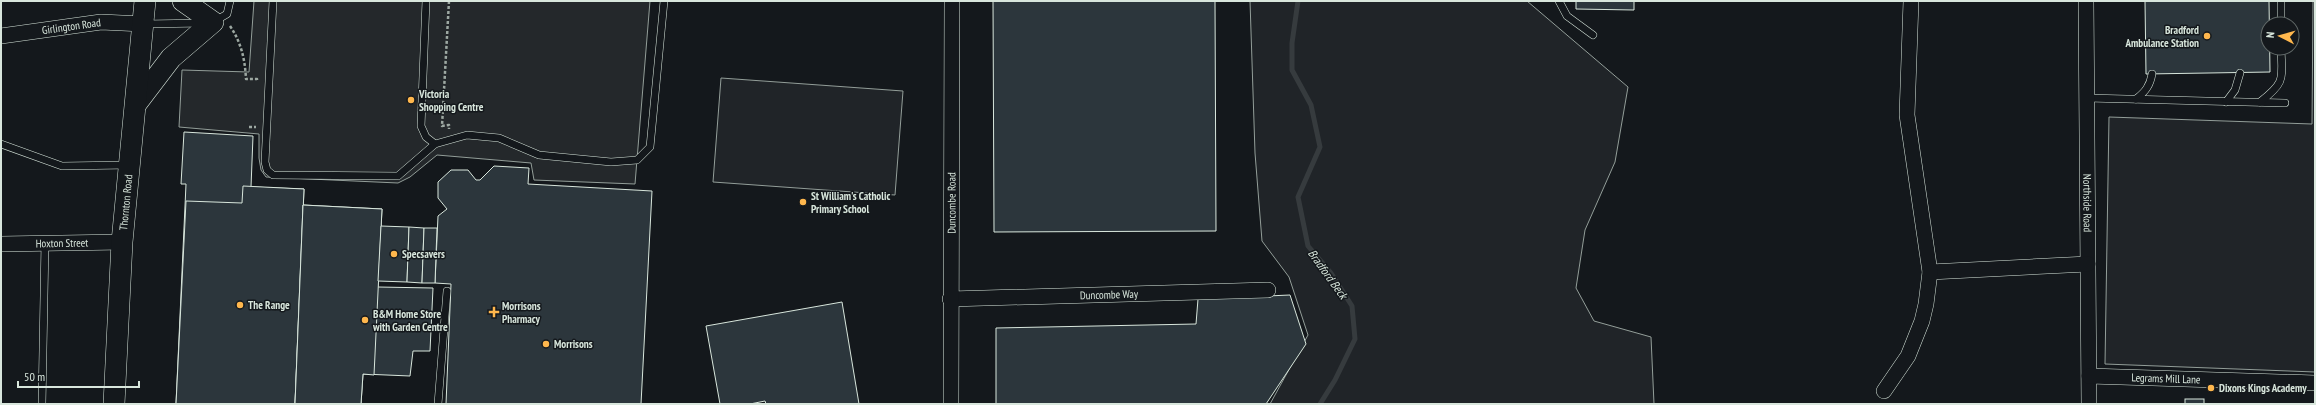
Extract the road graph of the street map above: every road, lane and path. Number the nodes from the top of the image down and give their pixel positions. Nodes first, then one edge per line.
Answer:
1 (145, 1) edge
2 (184, 1) edge
3 (230, 1) edge
4 (273, 1) edge
5 (426, 1) edge
6 (449, 1) edge
7 (664, 1) edge
8 (952, 1) edge
9 (1559, 1) edge
10 (1911, 1) edge
11 (2086, 1) edge
12 (2280, 1) edge
13 (2281, 16) edge
14 (218, 19) junction
15 (143, 24) junction
16 (1593, 35) dead end
17 (1, 36) edge
18 (2281, 56) edge
19 (2240, 73) dead end
20 (2152, 74) dead end
21 (257, 86) dead end
22 (2087, 98) junction
23 (2136, 99) junction
24 (2226, 102) junction
25 (2260, 102) junction
26 (2285, 103) dead end
27 (135, 105) junction
28 (256, 120) dead end
29 (255, 134) dead end
30 (448, 140) junction
31 (1, 144) edge
32 (435, 144) junction
33 (129, 165) junction
34 (45, 242) junction
35 (122, 242) junction
36 (1, 244) edge
37 (2088, 264) junction
38 (1930, 272) junction
39 (1268, 290) dead end
40 (446, 292) dead end
41 (950, 299) junction
42 (2089, 376) junction
43 (2315, 383) edge
44 (1884, 391) dead end
45 (42, 404) edge
46 (114, 404) edge
47 (438, 404) edge
48 (951, 404) edge
49 (2089, 404) edge

1 - 15 main road, Thornton Road
2 - 14 main road
3 - 14 lane
4 - 32 lane
5 - 32 lane
6 - 30 path
7 - 30 lane
8 - 41 street, Duncombe Road
9 - 16 lane
10 - 38 street
11 - 22 street, Northside Road
12 - 13 lane
14 - 15 lane
14 - 21 path
14 - 27 main road
15 - 17 street, Girlington Road
15 - 27 main road, Thornton Road
18 - 25 lane
19 - 24 lane
20 - 23 lane
22 - 23 lane
22 - 37 street, Northside Road
23 - 24 lane
24 - 25 lane
25 - 26 lane
27 - 33 main road, Thornton Road
28 - 29 path
30 - 32 lane
31 - 33 lane
33 - 35 main road, Thornton Road
34 - 35 street, Hoxton Street
34 - 36 street, Hoxton Street
34 - 45 lane
35 - 46 main road, Thornton Road
37 - 38 street
37 - 42 street, Northside Road
38 - 44 street
39 - 41 street, Duncombe Way
40 - 47 lane
41 - 48 street, Duncombe Road
42 - 43 street, Legrams Mill Lane
42 - 49 street, Northside Road

